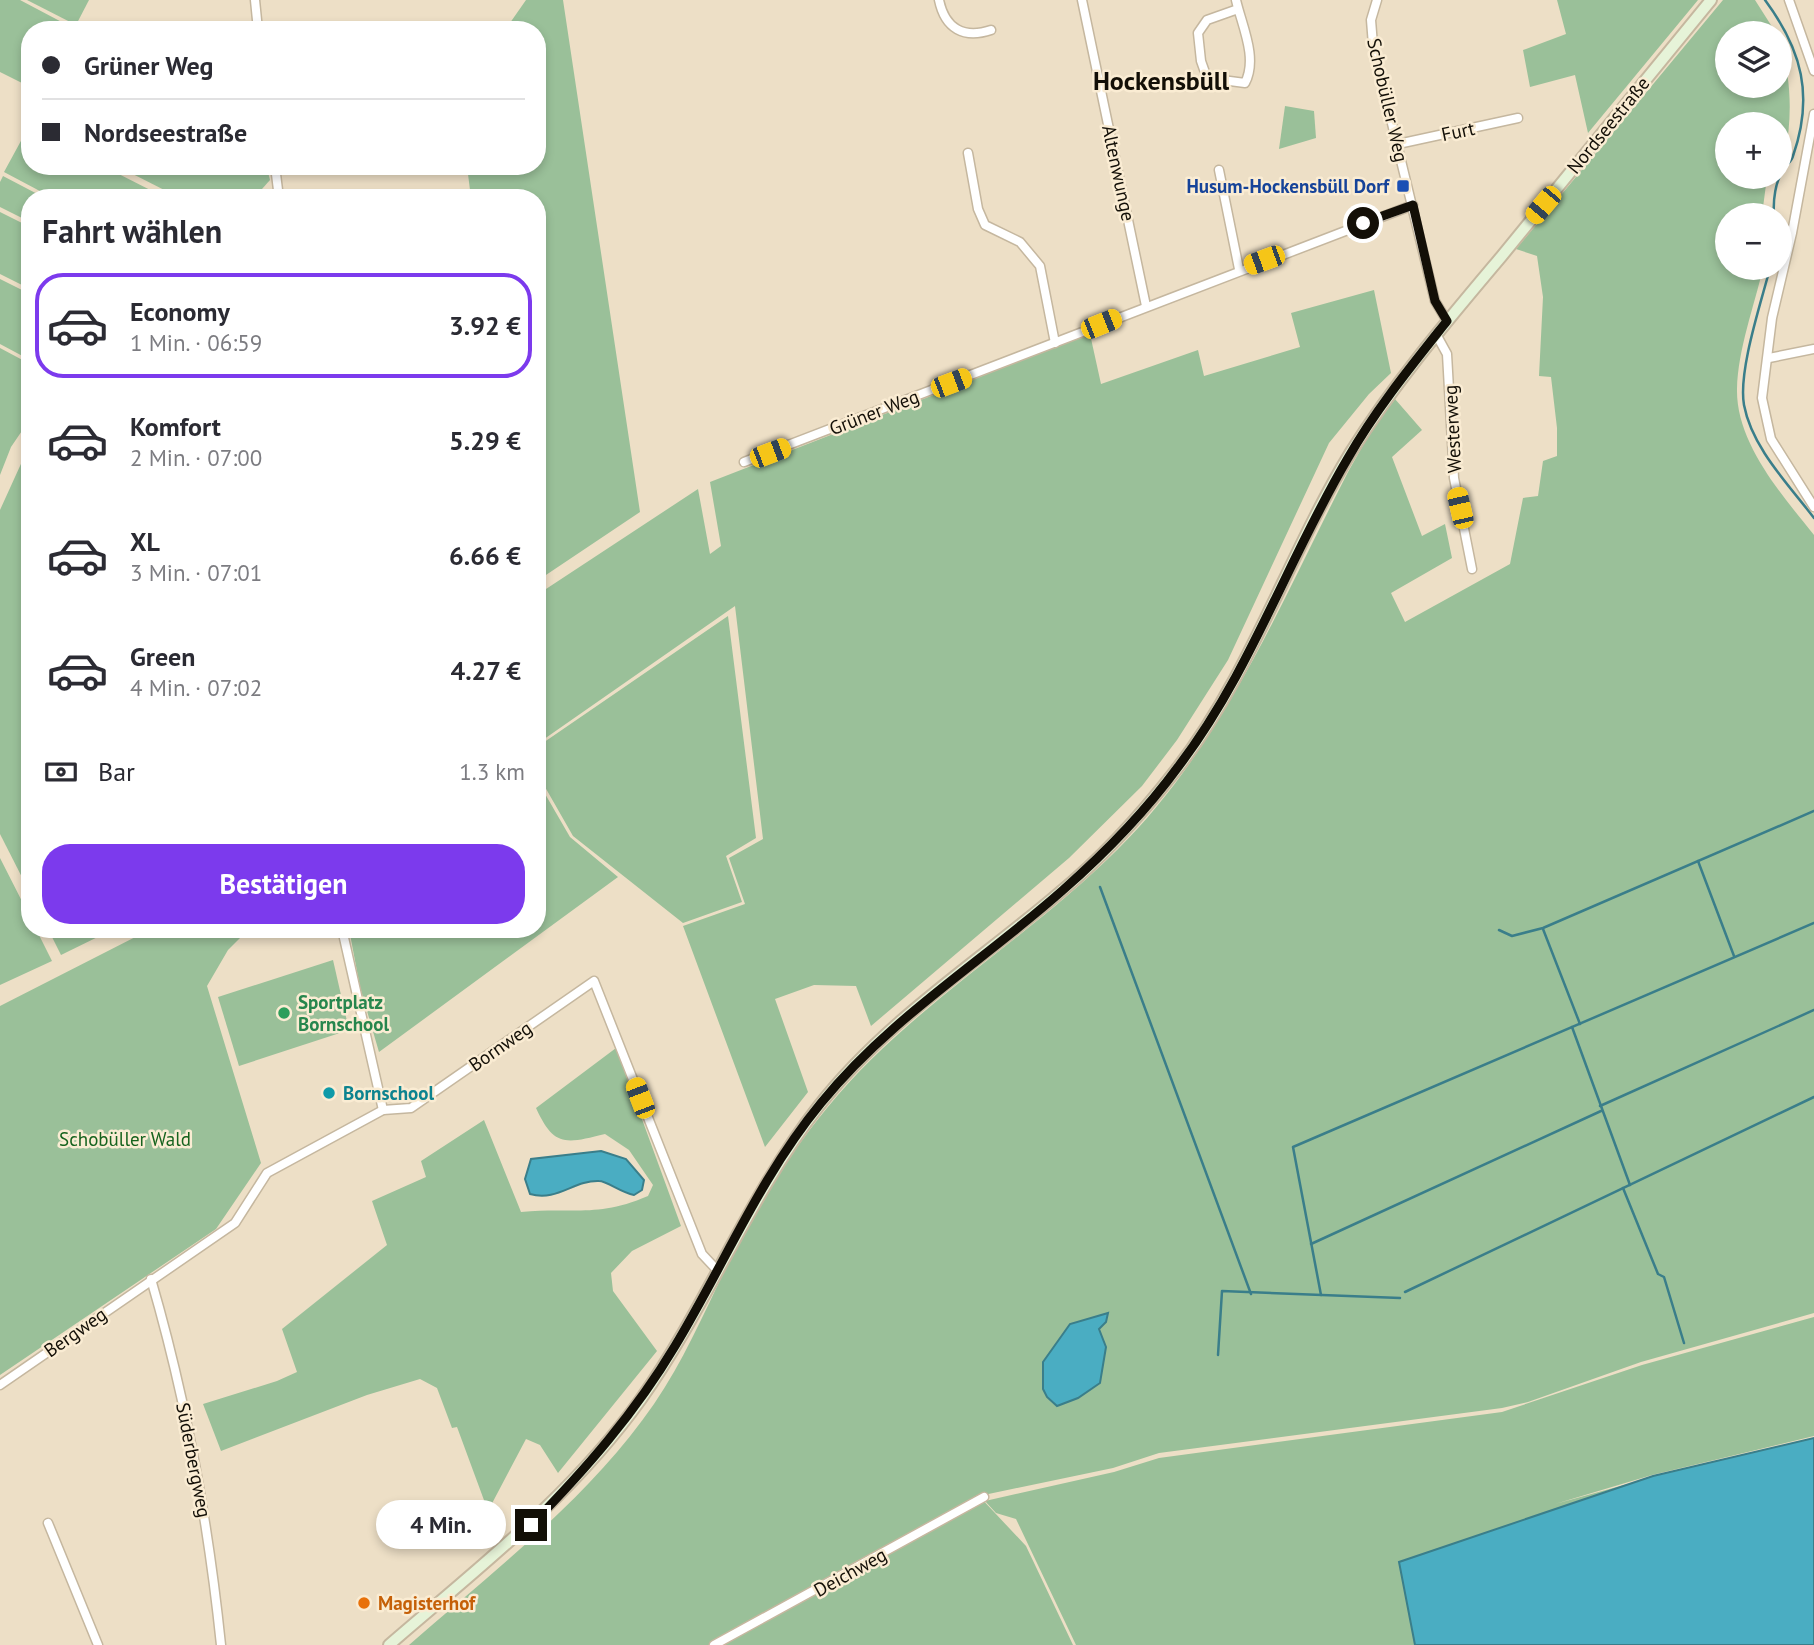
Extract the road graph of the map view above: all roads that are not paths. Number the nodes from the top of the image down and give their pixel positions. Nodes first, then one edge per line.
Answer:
1 (255, 0) edge
2 (939, 0) edge
3 (1082, 0) edge
4 (1711, 0) edge
5 (1789, 0) edge
6 (1375, 1) edge
7 (1237, 4) edge
8 (257, 21) edge
9 (991, 30) dead end
10 (1814, 71) edge
11 (1814, 114) edge
12 (1518, 118) dead end
13 (1398, 144) junction
14 (968, 153) dead end
15 (1219, 170) dead end
16 (1413, 205) junction
17 (1239, 270) junction
18 (1146, 306) junction
19 (1447, 321) junction
20 (1436, 334) junction
21 (1055, 343) junction
22 (1814, 349) edge
23 (1769, 358) junction
24 (744, 463) dead end
25 (1814, 507) edge
26 (1472, 569) dead end
27 (344, 938) edge
28 (383, 1110) junction
29 (717, 1270) junction
30 (151, 1279) junction
31 (0, 1385) edge
32 (984, 1497) dead end
33 (48, 1523) dead end
34 (98, 1645) edge
35 (221, 1645) edge
36 (389, 1645) edge
37 (714, 1645) edge

1 - 8 street
2 - 9 street
3 - 18 street, Altenwunge
4 - 19 main road, Nordseestraße
5 - 10 street
6 - 13 street, Schobüller Weg
7 - 7 street
11 - 23 street
12 - 13 street, Furt
13 - 16 street, Schobüller Weg
14 - 21 street
15 - 17 street
16 - 17 street, Grüner Weg
16 - 19 street, Schobüller Weg
17 - 18 street, Grüner Weg
18 - 21 street, Grüner Weg
19 - 20 main road, Nordseestraße
20 - 26 street, Westerweg
20 - 29 main road, Nordseestraße
21 - 24 street, Grüner Weg
22 - 23 street
23 - 25 street
27 - 28 street
28 - 29 street, Bornweg
28 - 30 street, Bornweg
29 - 36 main road, Nordseestraße
30 - 31 street, Bergweg
30 - 35 street, Süderbergweg
32 - 37 street, Deichweg
33 - 34 street

